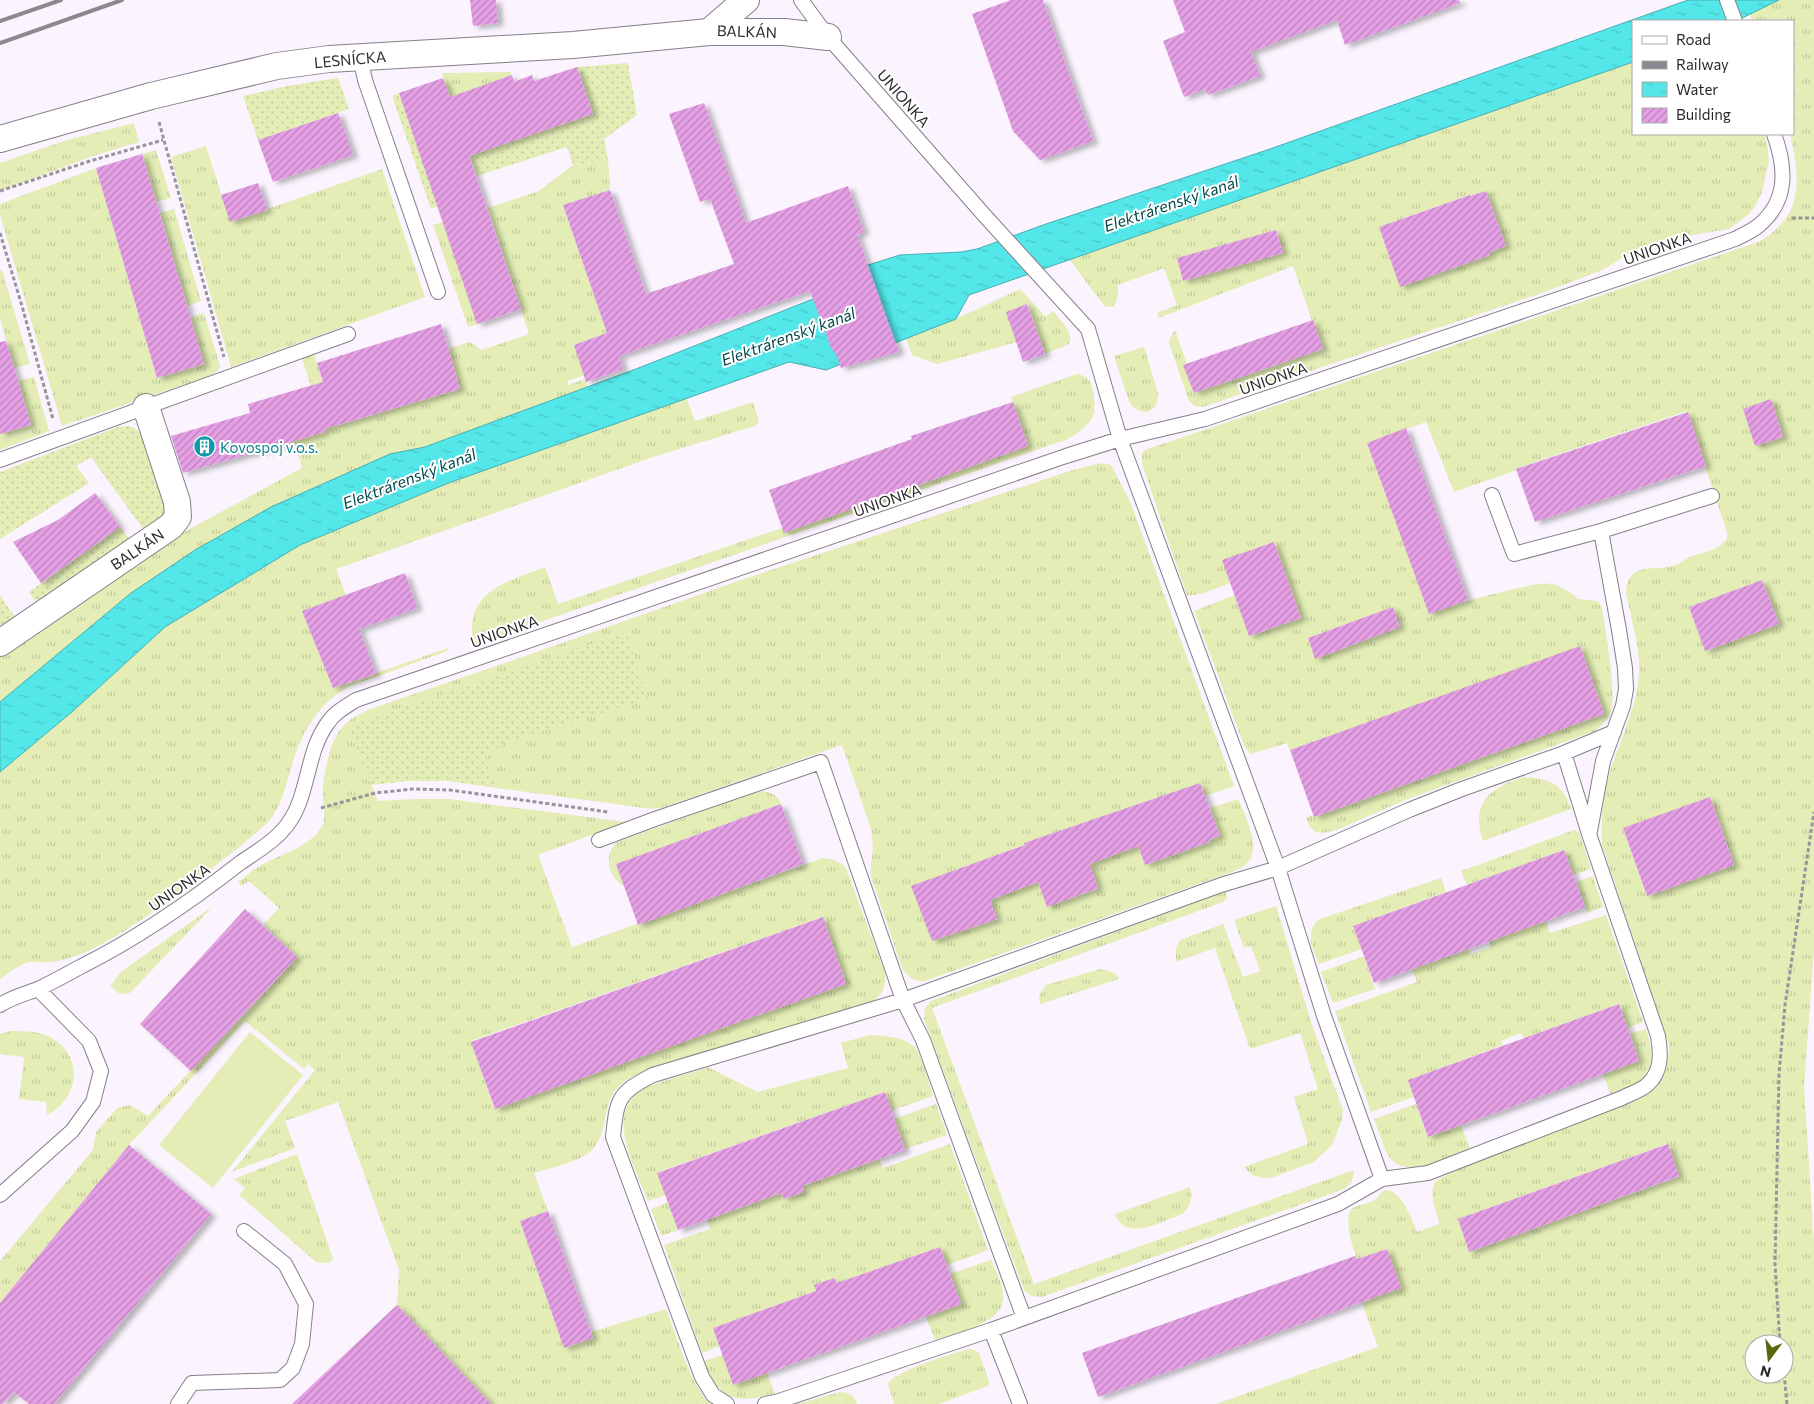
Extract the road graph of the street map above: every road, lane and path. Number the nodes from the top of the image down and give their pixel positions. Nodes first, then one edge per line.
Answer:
1 (746, 0) edge
2 (801, 0) edge
3 (1727, 0) edge
4 (1735, 20) edge
5 (709, 32) junction
6 (828, 37) junction
7 (360, 57) junction
8 (152, 96) junction
9 (1774, 135) edge
10 (0, 139) edge
11 (163, 140) junction
12 (0, 191) edge
13 (0, 232) edge
14 (438, 292) dead end
15 (348, 334) dead end
16 (230, 377) junction
17 (146, 408) junction
18 (58, 439) junction
19 (1120, 439) junction
20 (0, 460) edge
21 (1492, 494) dead end
22 (1712, 496) dead end
23 (1601, 531) junction
24 (0, 643) edge
25 (1614, 732) junction
26 (1564, 753) junction
27 (1814, 812) edge
28 (613, 813) dead end
29 (294, 816) junction
30 (1589, 834) junction
31 (600, 840) dead end
32 (1278, 868) junction
33 (38, 989) junction
34 (903, 1000) junction
35 (0, 1006) edge
36 (1382, 1179) junction
37 (0, 1195) edge
38 (244, 1231) dead end
39 (1024, 1318) junction
40 (991, 1330) junction
41 (1779, 1334) edge
42 (1785, 1384) edge
43 (178, 1404) edge
44 (727, 1404) edge
45 (764, 1404) edge
46 (1020, 1404) edge
47 (1787, 1404) edge

1 - 5 street, BALKÁN
2 - 6 lane, UNIONKA
3 - 4 lane
5 - 6 street, BALKÁN
5 - 7 street, LESNÍCKA
6 - 19 lane, UNIONKA
7 - 8 street, LESNÍCKA
7 - 14 lane
8 - 10 street, LESNÍCKA
8 - 11 path
9 - 19 lane, UNIONKA
11 - 12 path
11 - 16 path
13 - 18 path
15 - 16 lane
16 - 17 lane
17 - 18 lane
17 - 24 street, BALKÁN
18 - 20 lane
19 - 29 lane, UNIONKA
19 - 32 lane, UNIONKA
21 - 23 lane
22 - 23 lane
23 - 25 lane
25 - 26 lane
25 - 30 lane
26 - 30 lane
26 - 32 lane
27 - 41 path
28 - 29 path
29 - 33 lane, UNIONKA
30 - 36 lane
31 - 34 lane
32 - 34 lane
32 - 36 lane, UNIONKA
33 - 35 lane, UNIONKA
33 - 37 lane
34 - 39 lane
34 - 44 lane
36 - 39 lane
38 - 43 lane
39 - 40 lane
40 - 45 lane
40 - 46 lane
42 - 47 path

